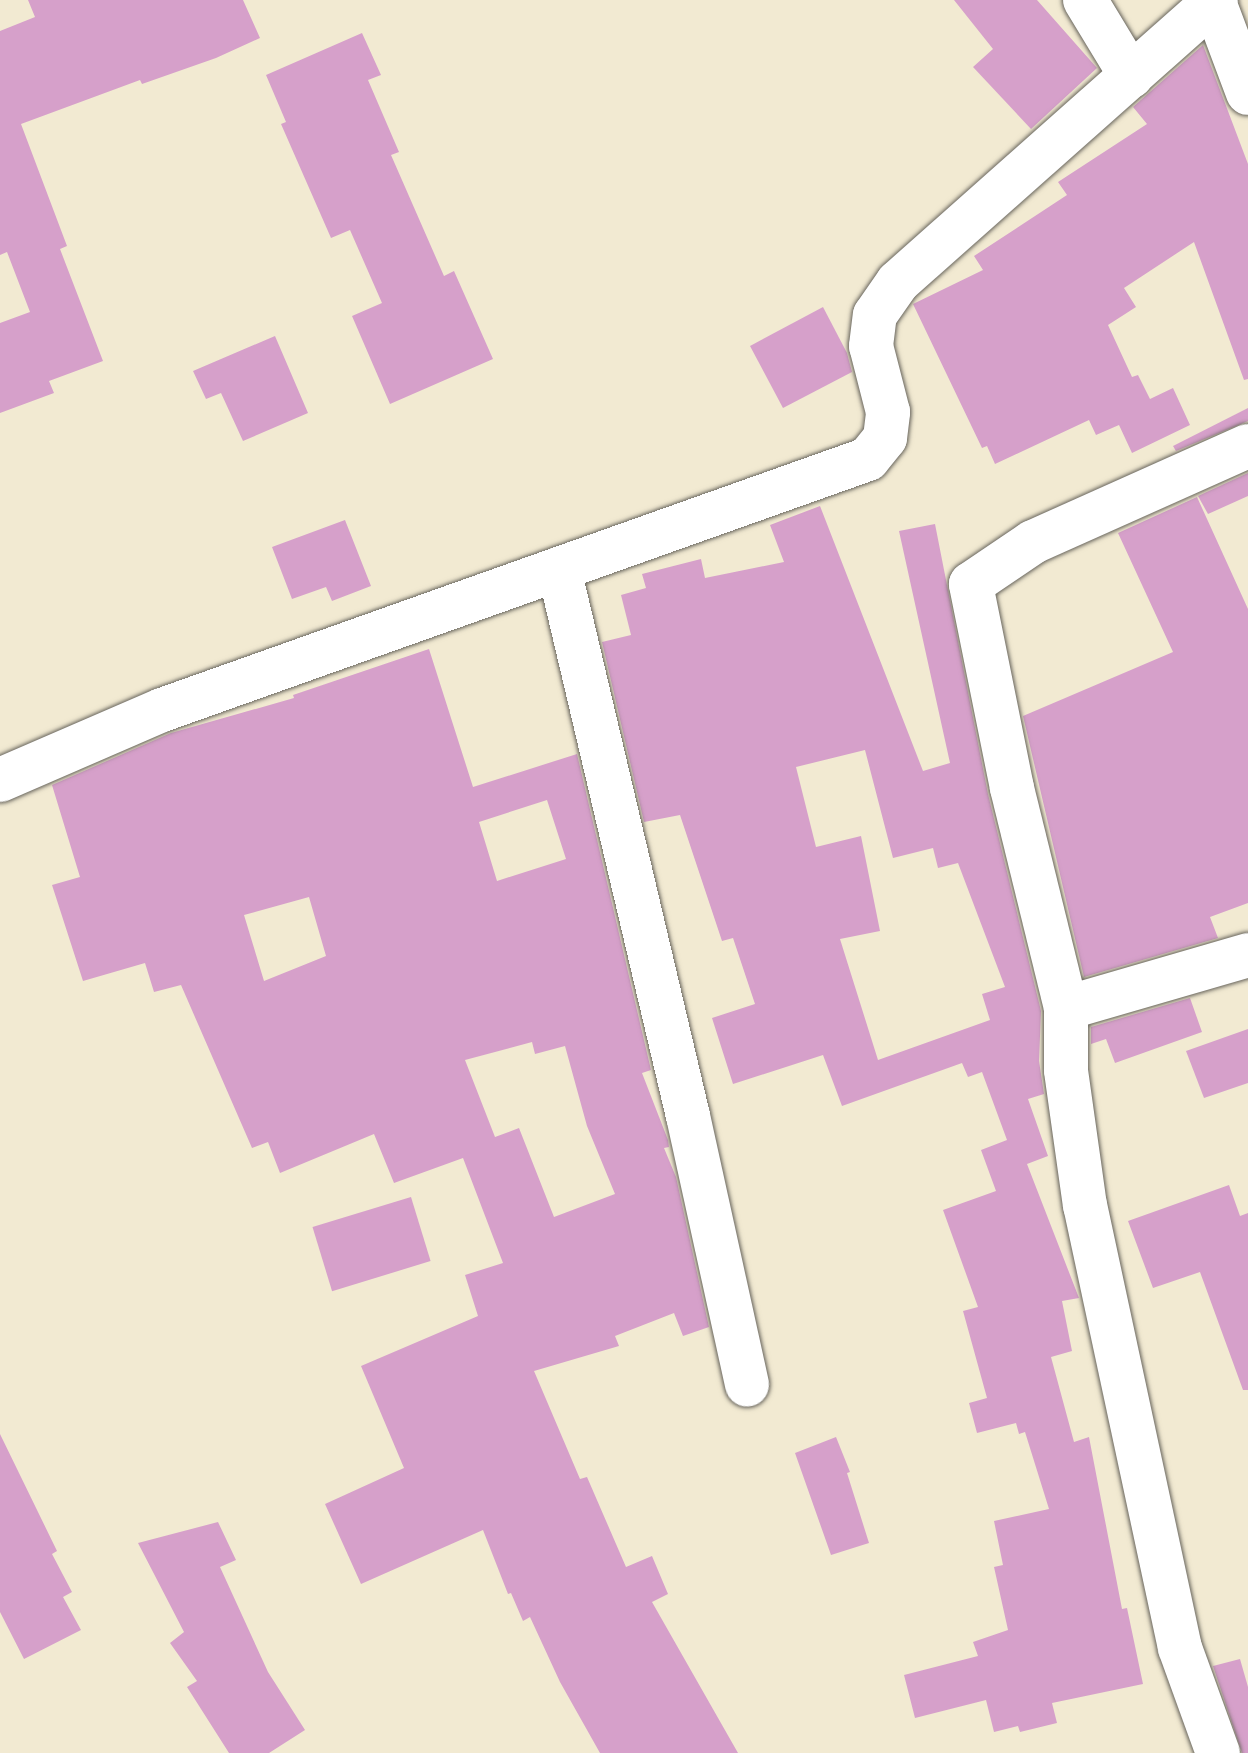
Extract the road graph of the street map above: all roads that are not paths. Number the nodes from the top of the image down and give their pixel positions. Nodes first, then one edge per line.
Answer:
1 (1085, 0) edge
2 (1215, 1) edge
3 (1131, 76) junction
4 (1248, 93) edge
5 (1248, 446) edge
6 (559, 569) junction
7 (0, 780) edge
8 (1248, 955) edge
9 (1066, 1008) junction
10 (747, 1385) dead end
11 (1218, 1753) edge

1 - 3 street
2 - 3 street
2 - 4 street
3 - 6 street
5 - 9 street
6 - 7 street
6 - 10 street
8 - 9 street
9 - 11 street

